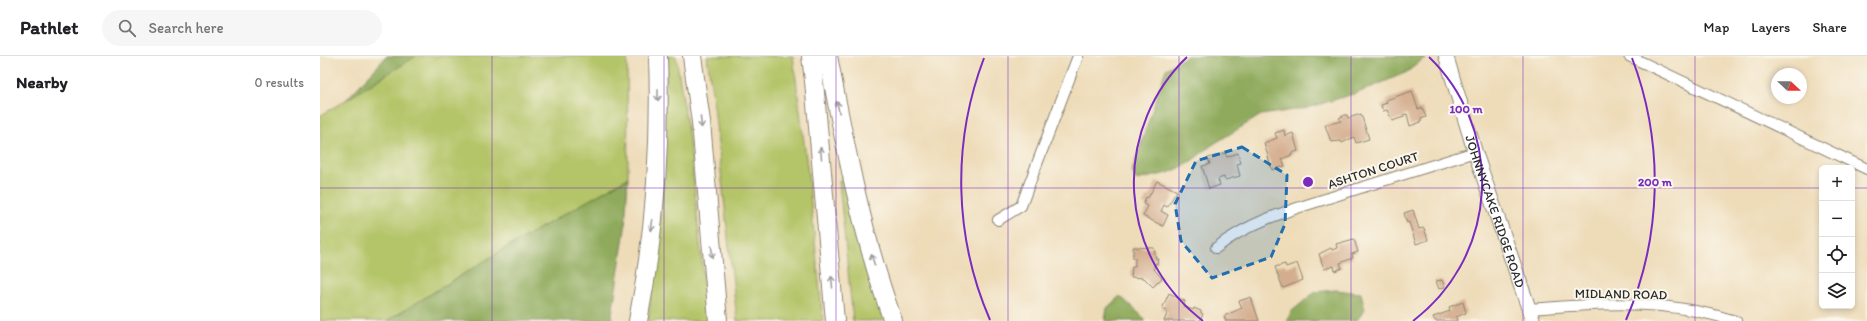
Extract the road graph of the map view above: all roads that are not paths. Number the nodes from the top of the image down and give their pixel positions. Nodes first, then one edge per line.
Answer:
1 (658, 56) edge
2 (692, 56) edge
3 (811, 56) edge
4 (828, 56) edge
5 (1078, 56) edge
6 (1446, 56) edge
7 (1629, 56) edge
8 (1475, 152) junction
9 (1867, 169) edge
10 (998, 220) dead end
11 (1216, 248) dead end
12 (1531, 315) edge
13 (638, 321) edge
14 (718, 321) edge
15 (835, 321) edge
16 (893, 321) edge
17 (1736, 321) edge

1 -> 13 highway
2 -> 14 highway
15 -> 3 highway
16 -> 4 highway
5 - 10 street
6 - 8 main road, JOHNNYCAKE RIDGE ROAD
7 - 9 street
8 - 11 street, ASHTON COURT
8 - 12 main road, JOHNNYCAKE RIDGE ROAD
12 - 17 street, MIDLAND ROAD

